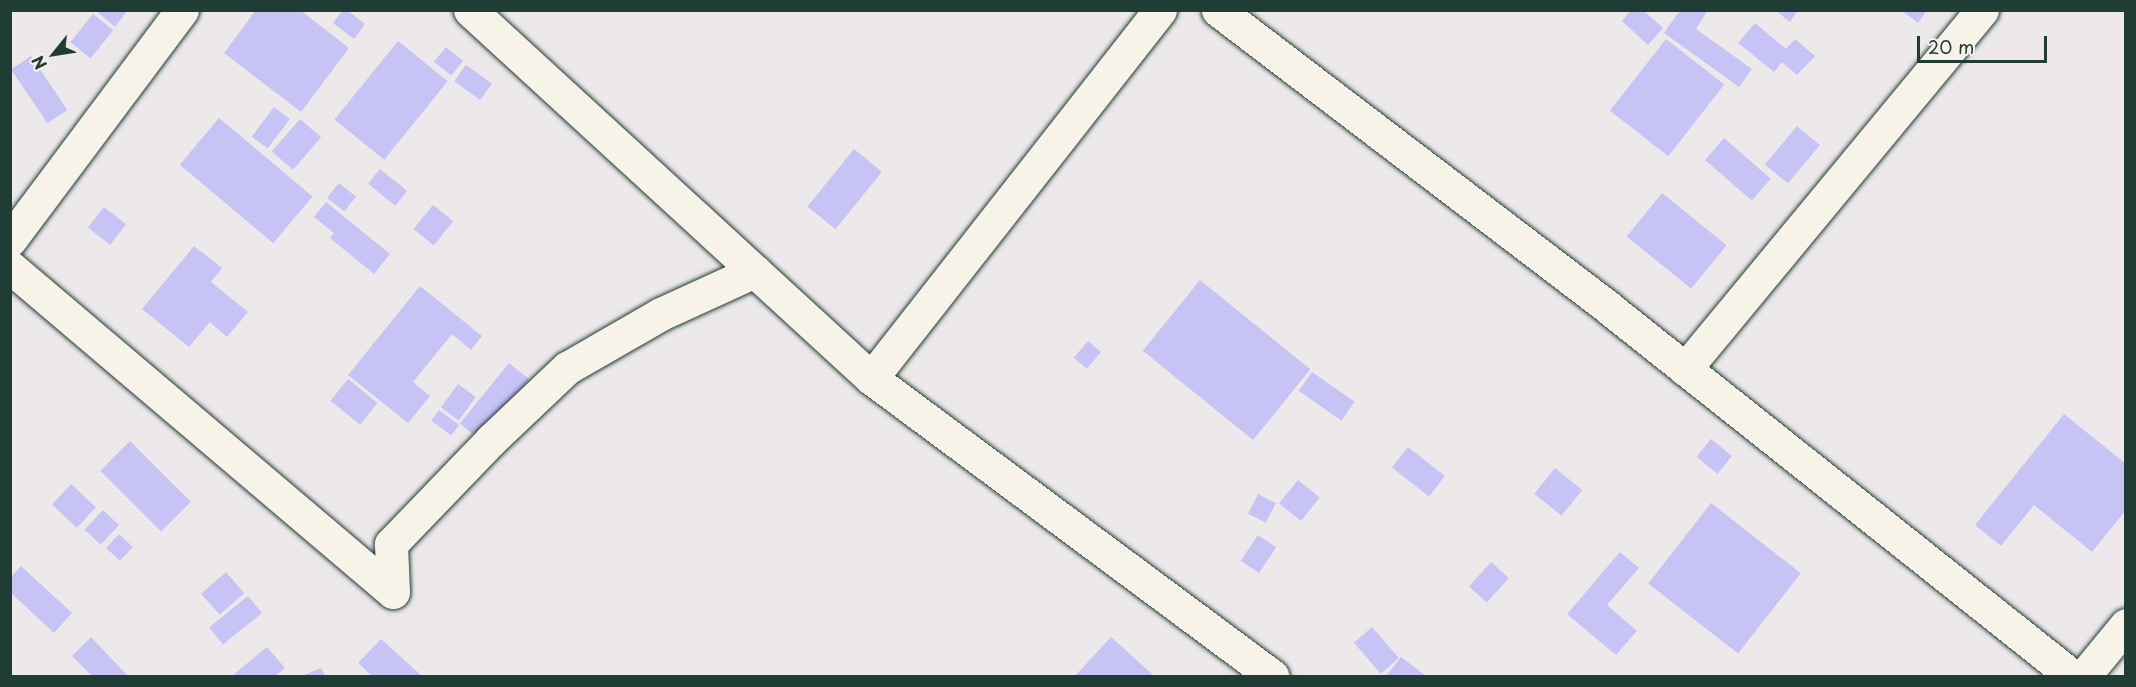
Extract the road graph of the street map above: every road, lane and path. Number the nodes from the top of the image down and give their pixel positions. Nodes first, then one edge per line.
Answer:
1 (182, 10) edge
2 (470, 10) edge
3 (1160, 10) edge
4 (1218, 10) edge
5 (1982, 10) edge
6 (10, 240) edge
7 (10, 267) edge
8 (755, 271) junction
9 (1685, 369) junction
10 (871, 378) junction
11 (2126, 625) edge
12 (1272, 676) edge
13 (2072, 676) edge
14 (2084, 676) edge

1 - 6 street
2 - 8 street
3 - 10 street
4 - 9 street
5 - 9 street
7 - 8 street
8 - 10 street
9 - 13 street
10 - 12 street
11 - 14 street

